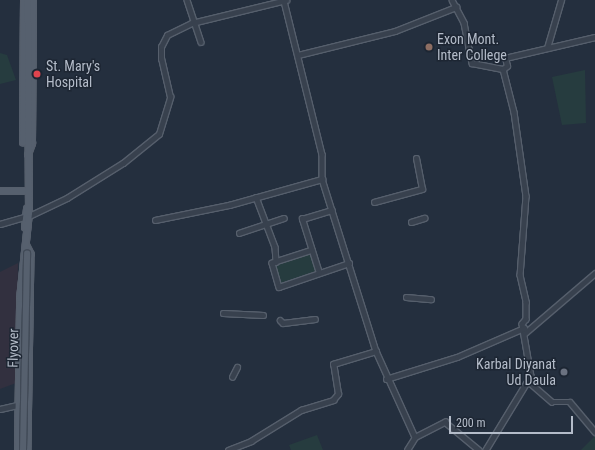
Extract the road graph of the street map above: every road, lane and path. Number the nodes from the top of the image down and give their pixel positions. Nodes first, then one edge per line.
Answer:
1 (24, 0) edge
2 (28, 0) edge
3 (33, 0) edge
4 (187, 0) edge
5 (285, 0) edge
6 (452, 0) edge
7 (561, 0) edge
8 (456, 7) junction
9 (192, 23) junction
10 (595, 37) edge
11 (200, 42) dead end
12 (547, 48) junction
13 (298, 55) junction
14 (503, 69) junction
15 (27, 156) junction
16 (416, 159) dead end
17 (322, 179) junction
18 (0, 191) edge
19 (25, 191) junction
20 (256, 197) junction
21 (374, 202) dead end
22 (332, 210) junction
23 (27, 216) junction
24 (284, 218) dead end
25 (424, 218) dead end
26 (156, 220) dead end
27 (411, 222) dead end
28 (0, 224) edge
29 (265, 225) junction
30 (239, 233) dead end
31 (27, 244) junction
32 (312, 250) junction
33 (276, 262) junction
34 (349, 263) junction
35 (320, 273) junction
36 (595, 273) edge
37 (406, 297) dead end
38 (431, 299) dead end
39 (224, 313) dead end
40 (263, 315) dead end
41 (315, 318) dead end
42 (280, 320) dead end
43 (525, 331) junction
44 (376, 351) junction
45 (237, 367) dead end
46 (232, 377) dead end
47 (386, 379) junction
48 (529, 382) junction
49 (17, 403) junction
50 (30, 404) junction
51 (0, 409) edge
52 (595, 432) edge
53 (415, 437) junction
54 (18, 450) edge
55 (23, 450) edge
56 (28, 450) edge
57 (228, 450) edge
58 (407, 450) edge
59 (479, 450) edge
60 (486, 450) edge

1 - 15 main road
2 - 15 main road
3 - 15 main road
4 - 9 street
5 - 9 street
5 - 13 street
6 - 8 street
7 - 12 street
8 - 13 street
8 - 14 street
9 - 11 street
9 - 23 street
10 - 12 street
12 - 14 street
13 - 17 street
14 - 43 street
15 - 19 main road
16 - 21 street
17 - 20 street
17 - 22 street
18 - 19 main road
19 - 23 main road
20 - 26 street
20 - 29 street
22 - 32 street
22 - 34 street
23 - 28 street
23 - 31 main road
24 - 29 street
25 - 27 street
29 - 30 street
29 - 33 street
31 - 49 main road
31 - 50 main road
31 - 55 main road, Flyover, bridge
32 - 33 street
32 - 35 street
33 - 35 street
34 - 35 street
34 - 44 street
36 - 43 street
37 - 38 street
39 - 40 street
41 - 42 street
43 - 47 street
43 - 48 street
44 - 47 street
44 - 57 street
45 - 46 street
47 - 53 street
48 - 52 street
48 - 60 street
49 - 50 street
49 - 51 street
49 - 54 main road
50 - 56 main road
53 - 58 street
53 - 59 street

